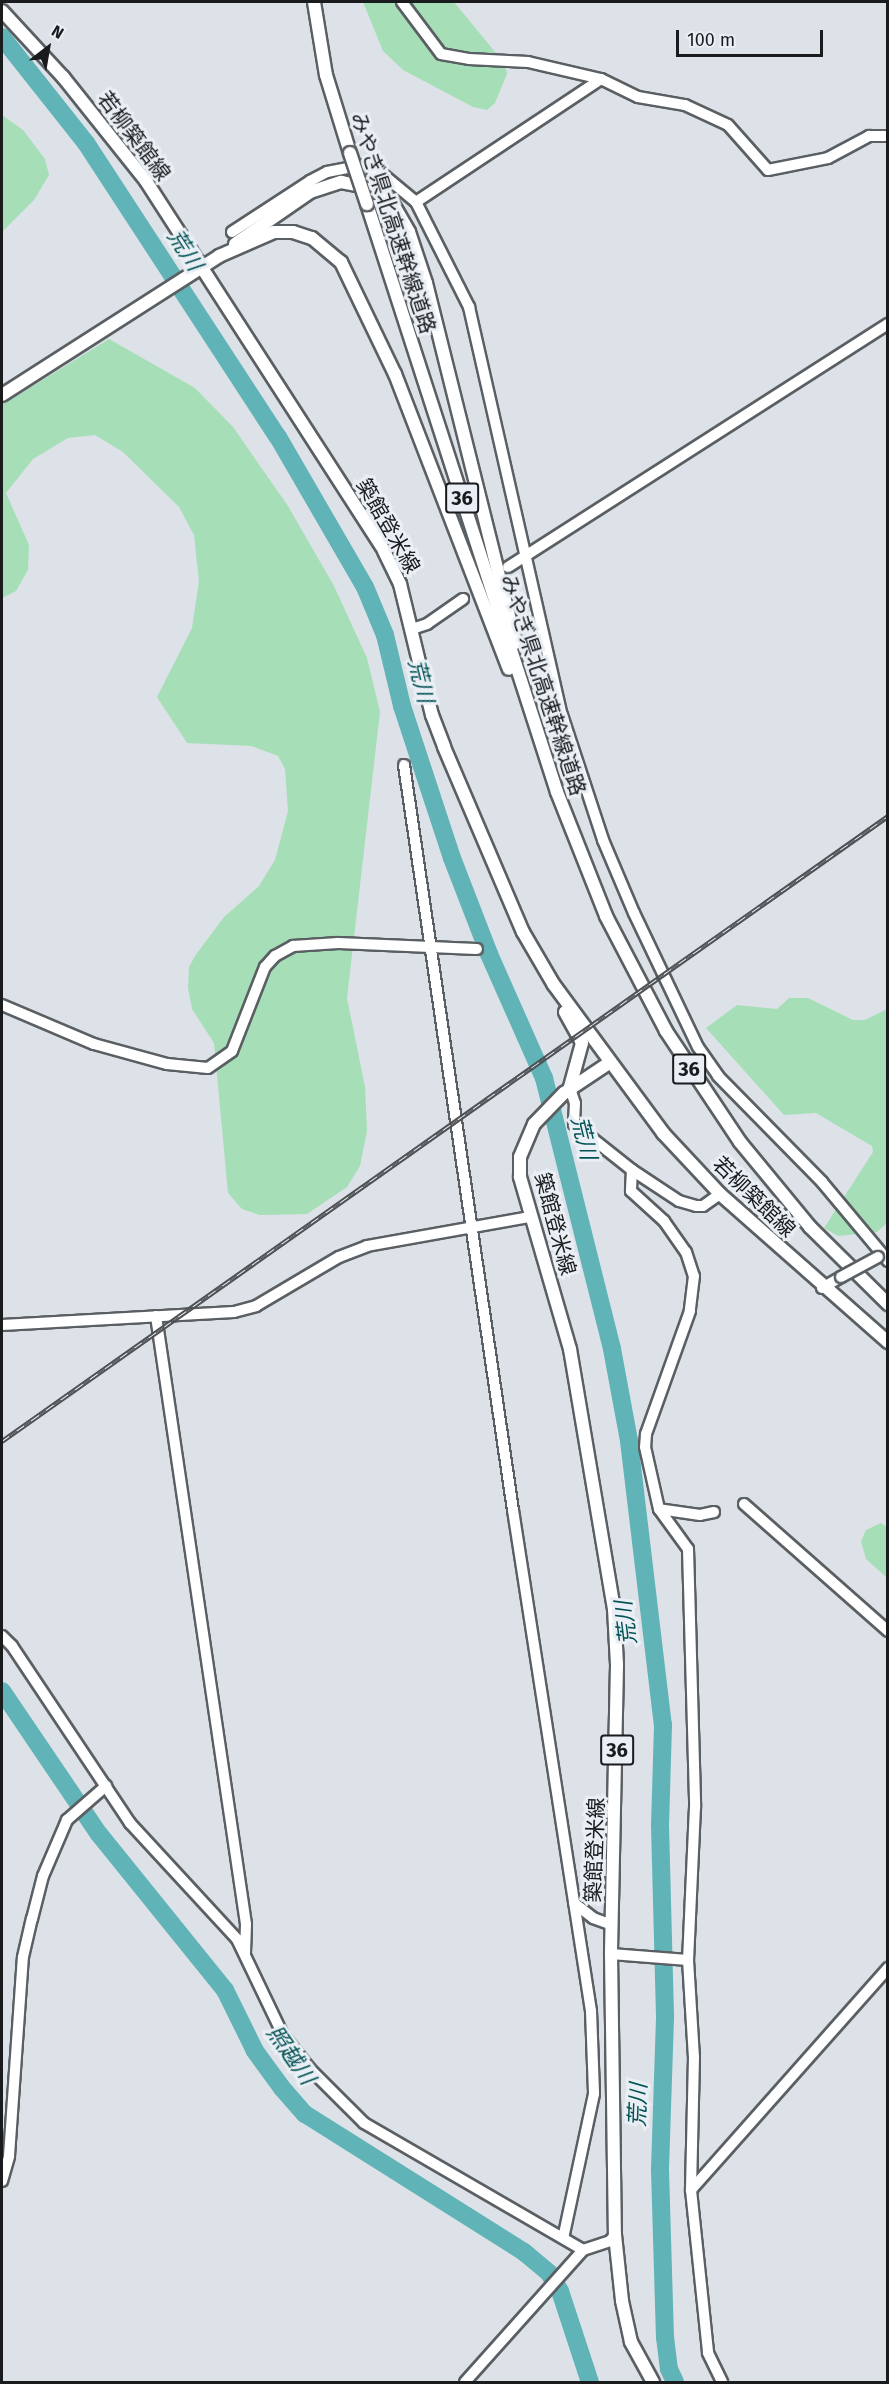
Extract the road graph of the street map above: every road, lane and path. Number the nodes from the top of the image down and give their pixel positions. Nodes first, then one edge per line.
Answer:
1 (314, 2) edge
2 (402, 2) edge
3 (2, 11) edge
4 (601, 79) junction
5 (888, 136) edge
6 (416, 202) junction
7 (232, 232) dead end
8 (219, 256) junction
9 (196, 269) junction
10 (888, 324) edge
11 (2, 395) edge
12 (525, 557) junction
13 (508, 567) dead end
14 (463, 599) dead end
15 (412, 629) junction
16 (404, 765) dead end
17 (557, 792) junction
18 (429, 947) junction
19 (477, 949) dead end
20 (554, 985) junction
21 (2, 1005) edge
22 (609, 1064) junction
23 (567, 1091) junction
24 (632, 1170) junction
25 (720, 1194) junction
26 (529, 1217) junction
27 (472, 1227) junction
28 (884, 1256) edge
29 (822, 1288) junction
30 (888, 1304) edge
31 (156, 1316) junction
32 (2, 1325) edge
33 (888, 1342) edge
34 (744, 1504) dead end
35 (659, 1509) junction
36 (714, 1512) dead end
37 (888, 1630) edge
38 (2, 1636) edge
39 (106, 1786) junction
40 (574, 1903) junction
41 (612, 1925) junction
42 (611, 1954) junction
43 (244, 1956) junction
44 (684, 1960) junction
45 (888, 1968) edge
46 (2, 2181) edge
47 (691, 2190) junction
48 (615, 2235) junction
49 (563, 2238) junction
50 (581, 2252) junction
51 (465, 2382) edge
52 (653, 2382) edge
53 (722, 2382) edge

1 - 17 main road, みやぎ県北高速幹線道路 / 36, bridge
2 - 4 street
3 - 9 main road, 若柳築館線
4 - 5 street
4 - 6 street
6 - 7 street
6 - 12 street
8 - 9 main road
8 - 17 main road
8 - 17 main road
9 - 11 main road
9 - 15 main road, 築館登米線
10 - 12 street
12 - 13 street
12 - 28 street
14 - 15 street
15 - 20 main road, 築館登米線
16 - 18 street
17 - 30 main road, みやぎ県北高速幹線道路 / 36
18 - 19 street
18 - 21 street
18 - 27 street
20 - 22 main road, 築館登米線
20 - 23 main road
22 - 23 main road, 築館登米線 / 36
22 - 25 main road, 若柳築館線
23 - 24 street
23 - 26 main road, 築館登米線 / 36
24 - 25 street
24 - 35 street
25 - 29 main road, 若柳築館線
26 - 27 street
26 - 41 main road, 築館登米線 / 36
27 - 31 street
27 - 40 street
28 - 29 street, bridge
29 - 33 main road, 若柳築館線
31 - 32 street
31 - 43 street
34 - 37 street
35 - 36 street
35 - 44 street
38 - 39 street
39 - 43 street
39 - 46 street
40 - 41 street
40 - 49 street
41 - 42 main road, 築館登米線 / 36
42 - 44 street
42 - 48 main road, 築館登米線 / 36
43 - 49 street
44 - 47 street
45 - 47 street
47 - 53 street
48 - 50 street
48 - 52 main road, 築館登米線 / 36
49 - 50 street
50 - 51 street

